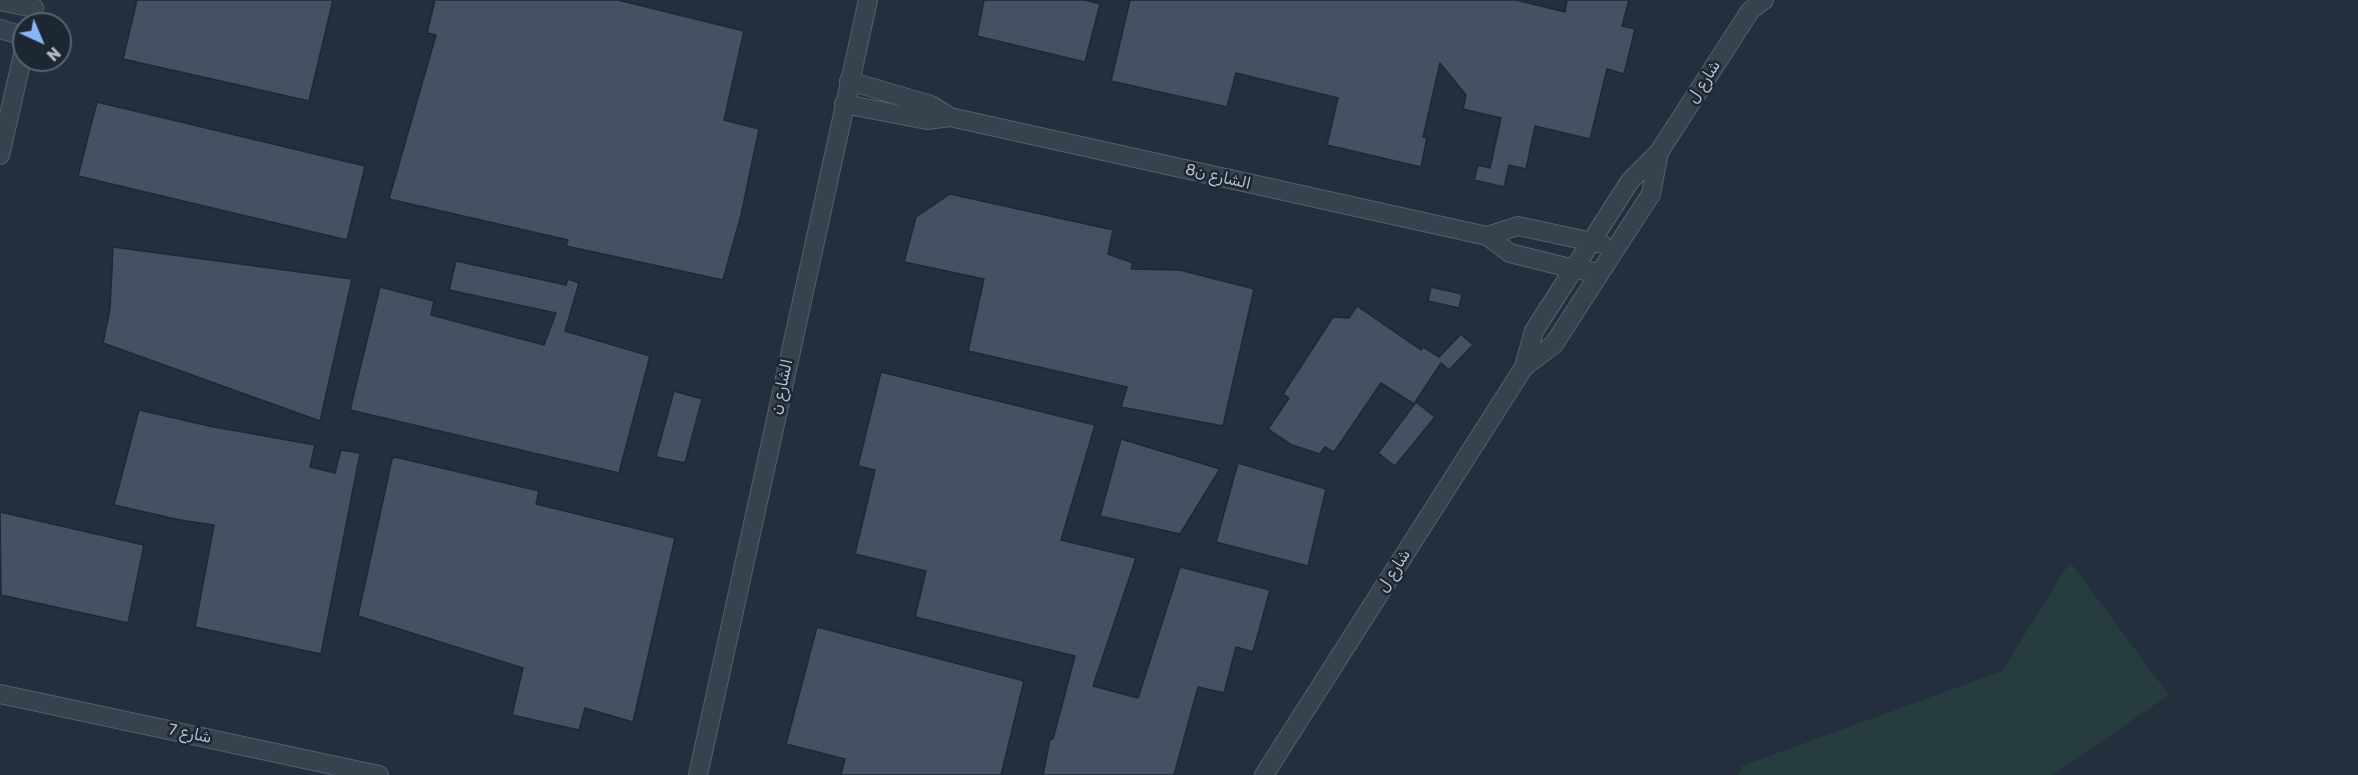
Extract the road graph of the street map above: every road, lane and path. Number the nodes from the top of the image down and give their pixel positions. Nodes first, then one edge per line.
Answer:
1 (868, 0) edge
2 (0, 1) edge
3 (1755, 4) edge
4 (33, 11) edge
5 (19, 72) edge
6 (849, 81) junction
7 (844, 104) junction
8 (950, 117) junction
9 (1659, 152) junction
10 (0, 155) edge
11 (1487, 236) junction
12 (1591, 241) junction
13 (1616, 248) junction
14 (1574, 269) junction
15 (1600, 273) junction
16 (1524, 367) junction
17 (0, 694) edge
18 (379, 775) edge
19 (698, 775) edge
20 (1264, 775) edge

1 - 6 street, الشارع ن
2 - 4 street
3 - 9 street, شارع ل
5 - 10 street
6 - 7 street, الشارع ن
6 - 8 street, الشارع ن8
7 - 8 street, الشارع ن8
7 - 19 street, الشارع ن
8 - 11 street, الشارع ن8
9 - 12 street, شارع ل
9 - 13 street, شارع ل
11 - 12 street
11 - 14 street, الشارع ن8
12 - 13 street
12 - 14 street, شارع ل
13 - 15 street, شارع ل
14 - 15 street, الشارع ن8
14 - 16 street, شارع ل
15 - 16 street, شارع ل
16 - 20 street, شارع ل
17 - 18 street, شارع 7

